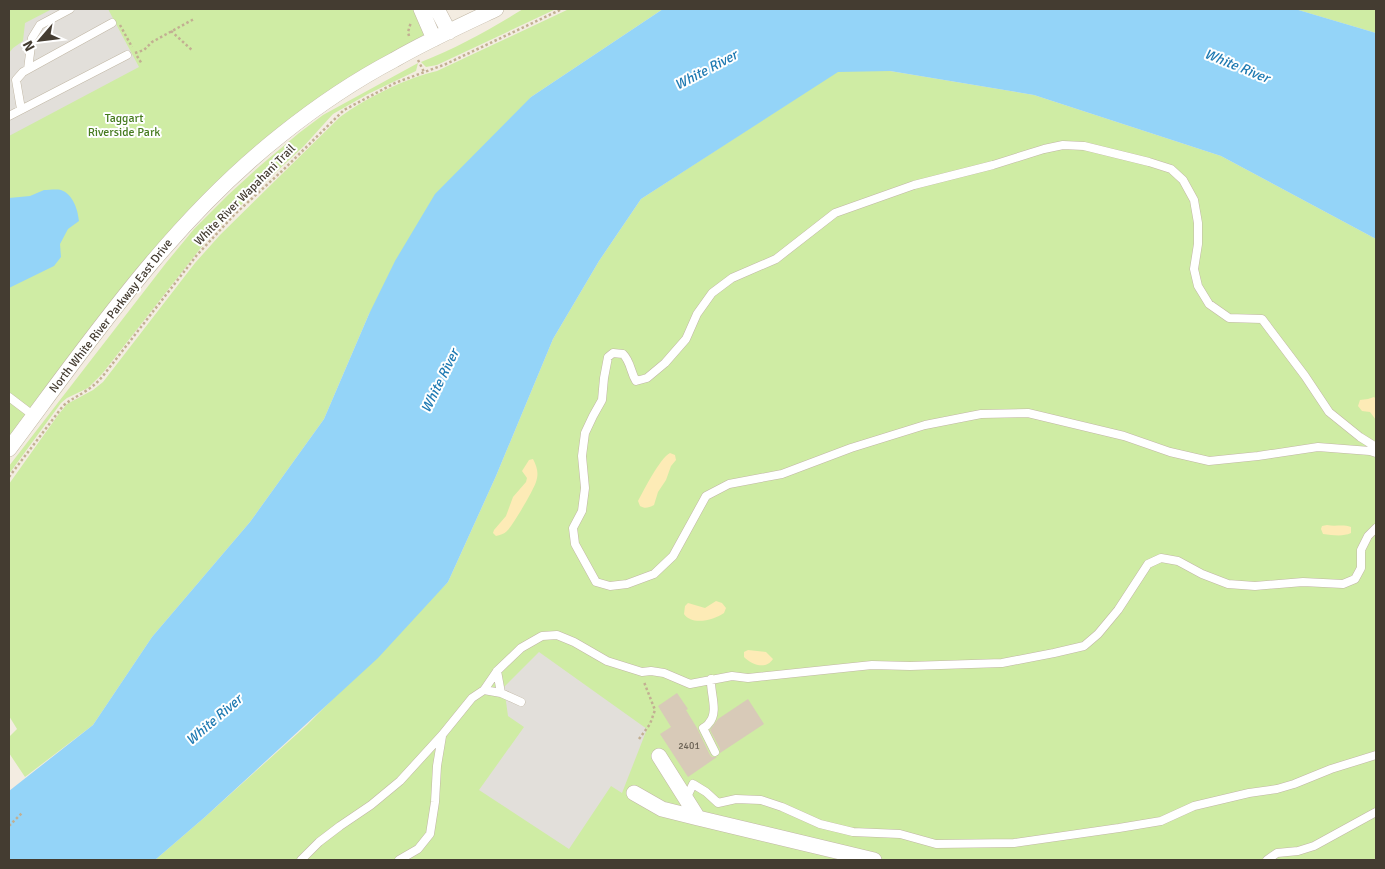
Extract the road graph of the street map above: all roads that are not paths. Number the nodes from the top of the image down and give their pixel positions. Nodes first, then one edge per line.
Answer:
1 (70, 9) edge
2 (421, 9) edge
3 (437, 9) edge
4 (496, 9) edge
5 (115, 23) road end
6 (449, 32) junction
7 (434, 39) junction
8 (127, 55) road end
9 (28, 69) junction
10 (21, 109) junction
11 (9, 116) edge
12 (9, 397) edge
13 (34, 416) junction
14 (1376, 447) edge
15 (9, 449) edge
16 (1376, 453) edge
17 (1376, 528) edge
18 (497, 671) junction
19 (711, 679) junction
20 (484, 690) junction
21 (501, 693) junction
22 (520, 702) dead end
23 (442, 735) junction
24 (715, 752) dead end
25 (1376, 755) edge
26 (659, 756) dead end
27 (634, 793) dead end
28 (686, 799) junction
29 (1376, 812) edge
30 (698, 818) junction
31 (301, 860) edge
32 (399, 860) edge
33 (874, 860) edge
34 (1267, 860) edge

1 - 9 lane
2 - 7 street
3 - 6 street
4 - 6 street, North White River Parkway East Drive
5 - 9 lane
6 - 7 street, North White River Parkway East Drive
7 - 13 street, North White River Parkway East Drive
8 - 10 lane
9 - 10 lane
10 - 11 lane
12 - 13 lane
13 - 15 street, North White River Parkway East Drive
14 - 16 lane
17 - 19 lane
18 - 19 lane
18 - 20 lane
18 - 21 lane
19 - 24 lane
20 - 21 lane
20 - 23 lane
21 - 22 lane
23 - 31 lane
23 - 32 lane
25 - 28 lane
26 - 28 street
27 - 30 street
28 - 30 street
29 - 34 lane
30 - 33 street

